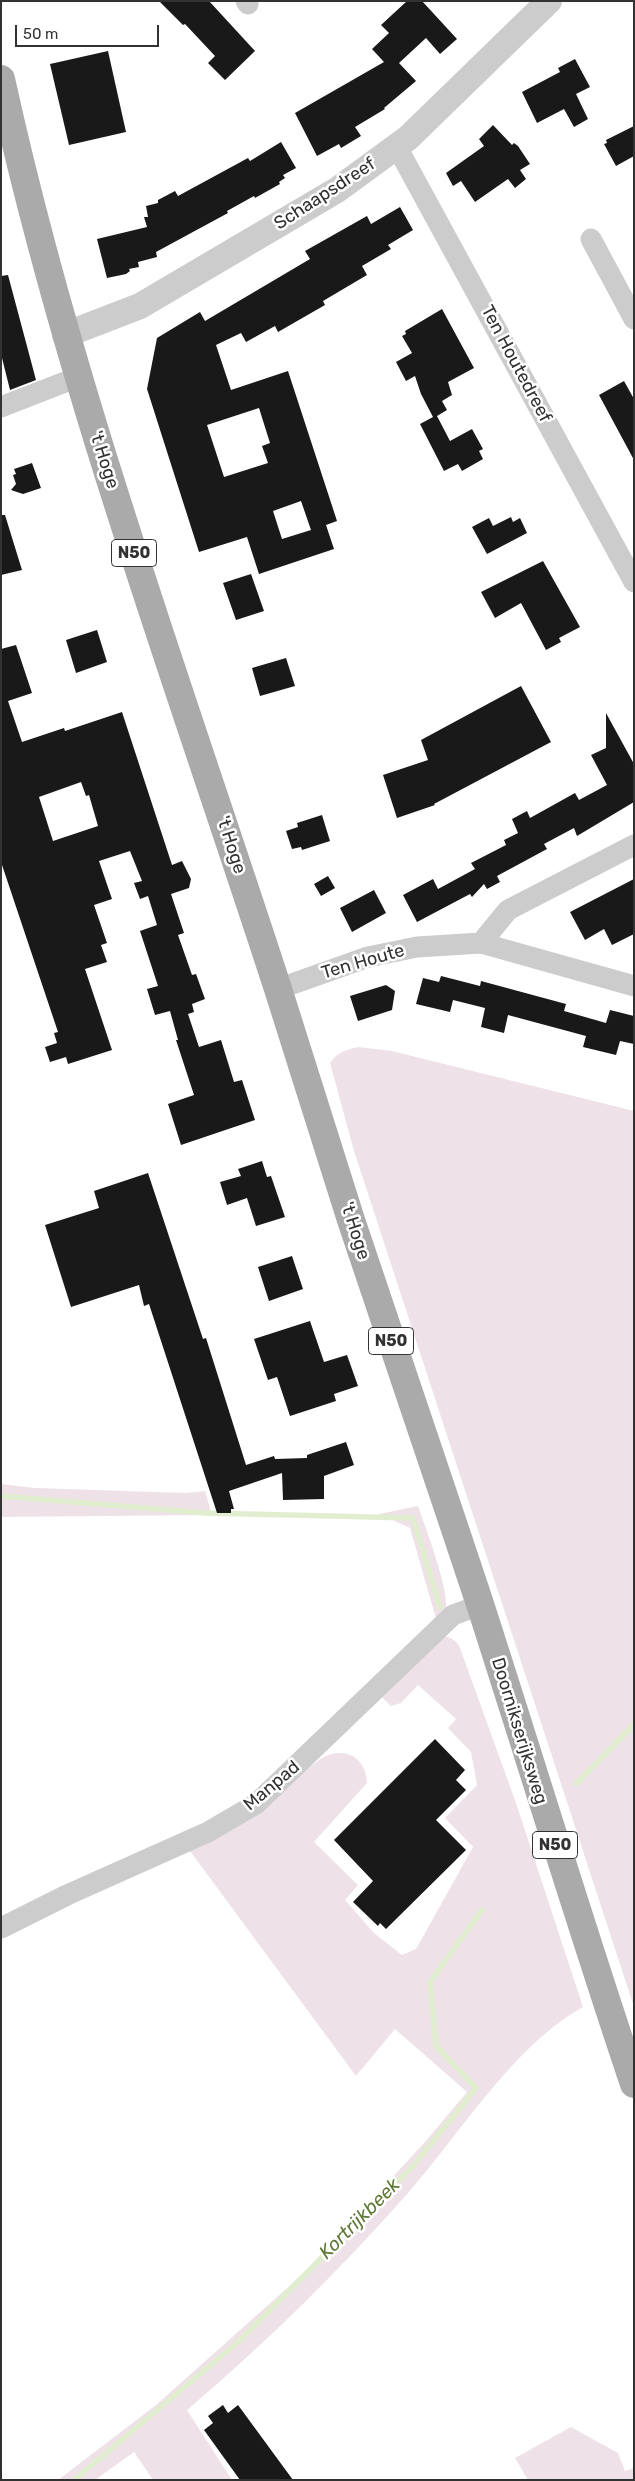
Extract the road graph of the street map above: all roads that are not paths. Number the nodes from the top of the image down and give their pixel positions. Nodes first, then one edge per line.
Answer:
1 (549, 1) edge
2 (1, 79) edge
3 (397, 147) junction
4 (591, 239) dead end
5 (634, 319) edge
6 (65, 335) junction
7 (78, 377) junction
8 (1, 407) edge
9 (634, 582) edge
10 (634, 845) edge
11 (481, 943) junction
12 (634, 986) edge
13 (278, 989) junction
14 (480, 1605) junction
15 (1, 1928) edge
16 (634, 2084) edge

1 - 3 street, Schaapsdreef
2 - 6 main road, 't Hoge / N50
3 - 6 street, Schaapsdreef
3 - 9 street, Ten Houtedreef
4 - 5 street
6 - 7 main road, 't Hoge / N50
7 - 8 street
7 - 13 main road, 't Hoge / N50
10 - 11 street
11 - 12 street, Ten Houte
11 - 13 street, Ten Houte
13 - 14 main road, 't Hoge / N50
14 - 15 street, Manpad
14 - 16 main road, Doornikserijksweg / N50

